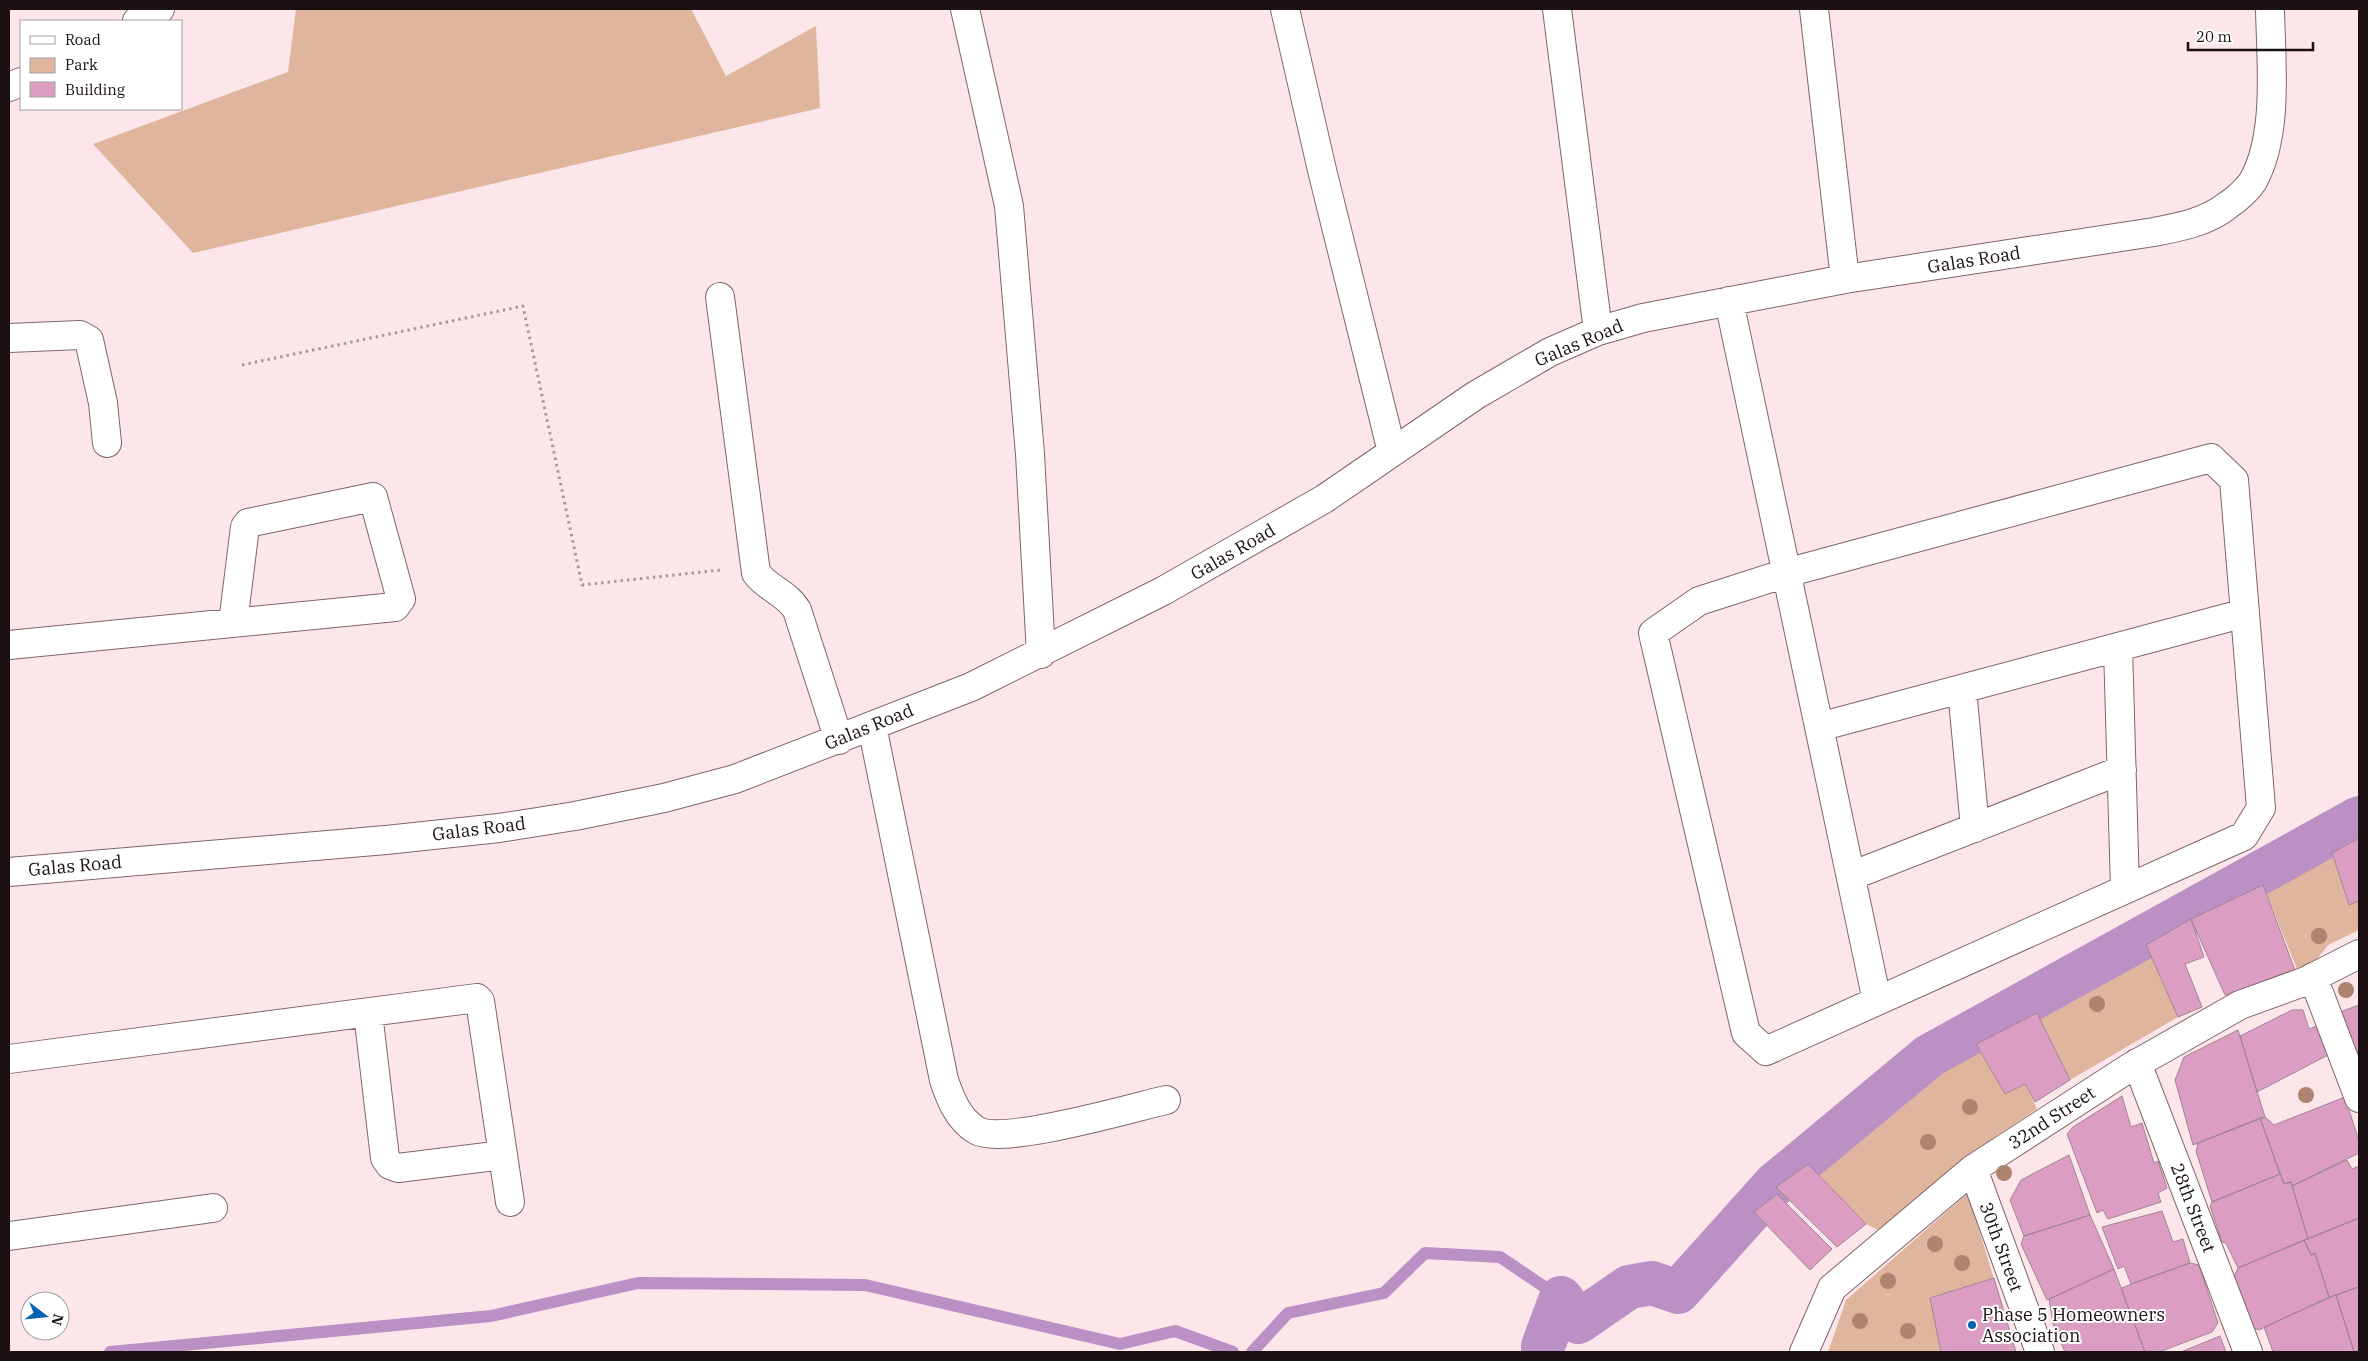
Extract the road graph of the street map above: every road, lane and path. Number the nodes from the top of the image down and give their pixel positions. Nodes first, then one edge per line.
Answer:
1 (160, 9) edge
2 (965, 9) edge
3 (1285, 9) edge
4 (1557, 9) edge
5 (1814, 9) edge
6 (2270, 9) edge
7 (138, 20) edge
8 (1845, 279) junction
9 (720, 297) dead end
10 (1730, 301) junction
11 (1598, 331) junction
12 (9, 338) edge
13 (242, 365) dead end
14 (107, 443) dead end
15 (1392, 452) junction
16 (754, 566) junction
17 (1786, 573) junction
18 (2245, 613) junction
19 (233, 622) junction
20 (9, 645) edge
21 (2118, 647) junction
22 (1041, 654) junction
23 (1962, 689) junction
24 (872, 726) junction
25 (1819, 727) junction
26 (839, 740) junction
27 (2122, 770) junction
28 (1975, 828) junction
29 (9, 872) edge
30 (1851, 876) junction
31 (2126, 889) junction
32 (2359, 954) edge
33 (2313, 977) junction
34 (1877, 1001) junction
35 (368, 1013) junction
36 (9, 1060) edge
37 (2137, 1063) junction
38 (2359, 1098) edge
39 (1166, 1100) dead end
40 (503, 1155) junction
41 (1973, 1169) junction
42 (510, 1202) dead end
43 (212, 1208) dead end
44 (9, 1236) edge
45 (1804, 1352) edge
46 (2040, 1352) edge
47 (2248, 1352) edge

1 - 7 street
2 - 22 street
3 - 15 street
4 - 11 street
5 - 8 street
6 - 8 street, Galas Road
8 - 10 street, Galas Road
9 - 16 street
10 - 11 street, Galas Road
10 - 17 street
11 - 15 street, Galas Road
12 - 14 street
13 - 16 path
15 - 22 street, Galas Road
16 - 26 street
17 - 18 street
17 - 25 street
17 - 34 street
18 - 21 street
18 - 31 street
19 - 19 street
19 - 20 street
21 - 23 street
21 - 27 street
22 - 24 street, Galas Road
23 - 25 street
23 - 28 street
24 - 26 street, Galas Road
24 - 39 street
25 - 30 street
26 - 29 street, Galas Road
27 - 28 street
27 - 31 street
28 - 30 street
30 - 34 street
31 - 34 street
32 - 33 street, 32nd Street
33 - 37 street, 32nd Street
33 - 38 street
35 - 36 street
35 - 40 street
35 - 40 street
37 - 41 street, 32nd Street
37 - 47 street, 28th Street
40 - 42 street
41 - 45 street, 32nd Street
41 - 46 street, 30th Street
43 - 44 street

